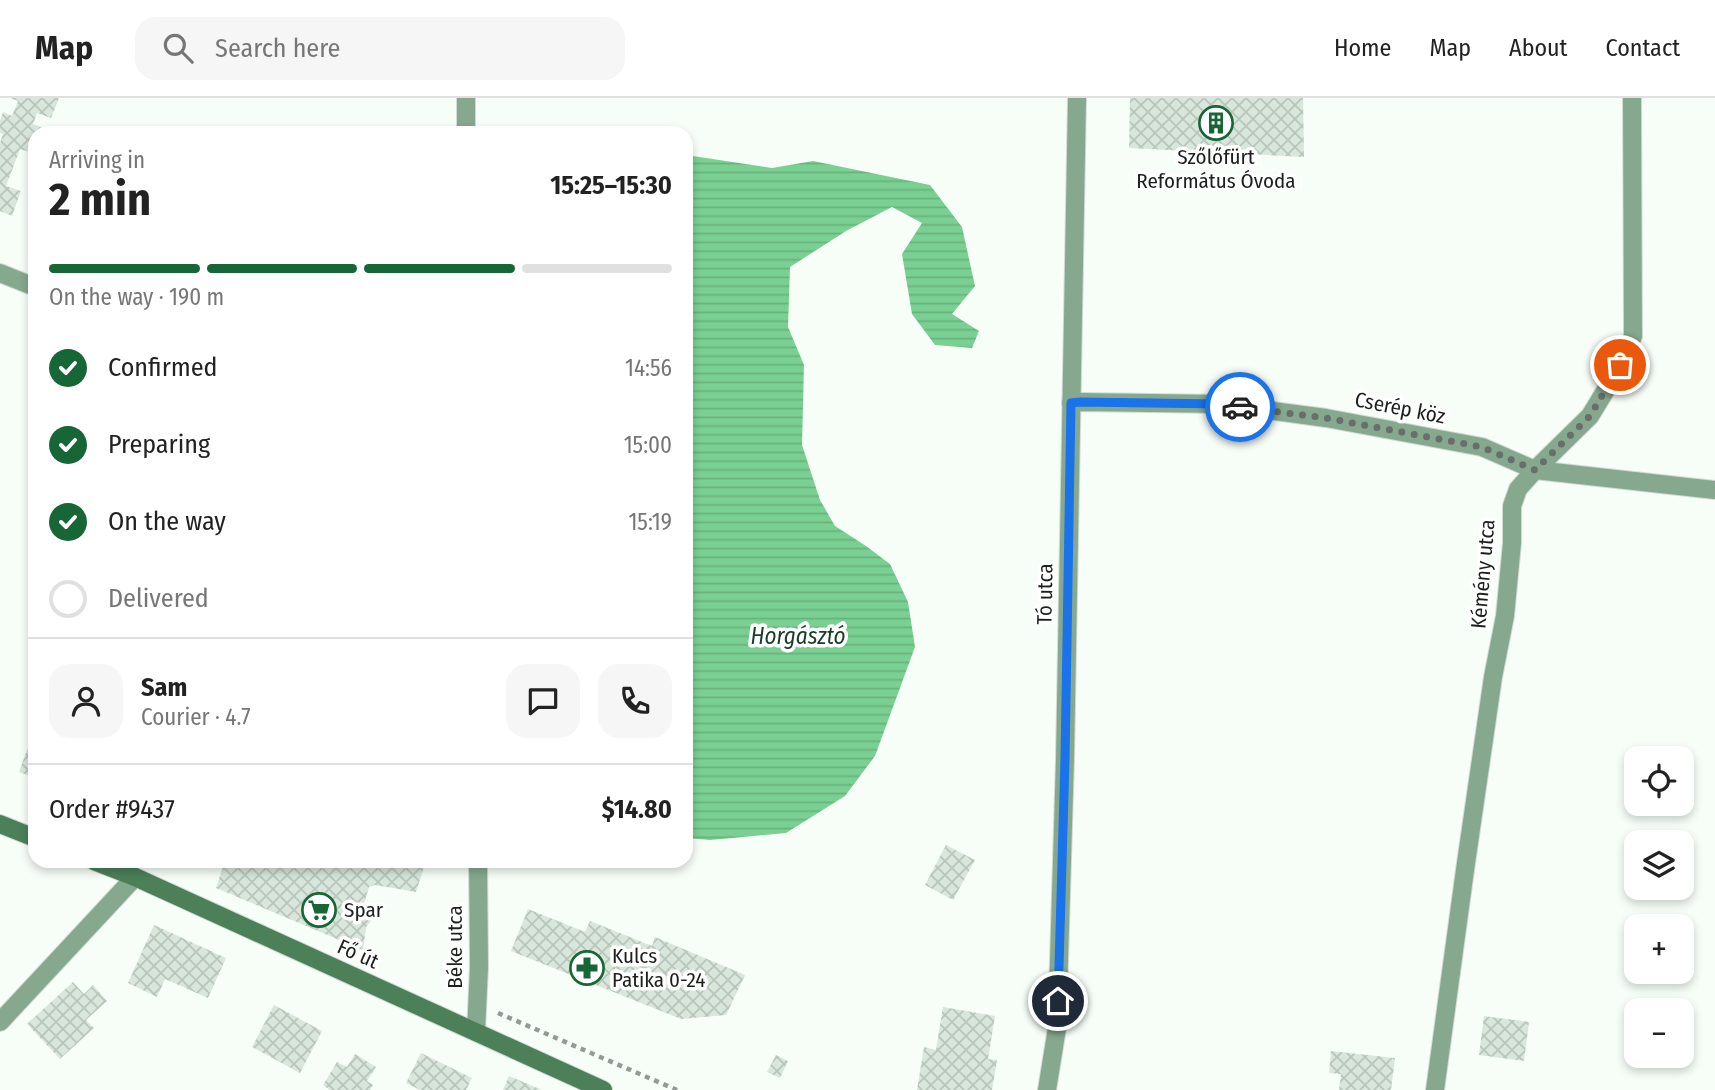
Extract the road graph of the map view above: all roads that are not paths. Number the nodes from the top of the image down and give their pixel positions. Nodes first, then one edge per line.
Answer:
1 (466, 98) edge
2 (1077, 98) edge
3 (1632, 98) edge
4 (466, 126) edge
5 (0, 273) edge
6 (28, 284) edge
7 (1071, 403) junction
8 (1535, 470) junction
9 (1715, 490) edge
10 (0, 824) edge
11 (28, 835) edge
12 (112, 868) edge
13 (478, 868) edge
14 (135, 877) junction
15 (0, 1022) edge
16 (476, 1032) junction
17 (603, 1090) edge
18 (1047, 1090) edge
19 (1435, 1090) edge

1 - 4 street
2 - 7 street, Tó utca
3 - 8 street, Kémény utca
5 - 6 street
7 - 8 street, Cserép köz
7 - 18 street, Tó utca
8 - 9 street, Cserép köz
8 - 19 street, Kémény utca
10 - 11 main road
12 - 14 main road, Fő út
13 - 16 street, Béke utca
14 - 15 street
14 - 16 main road, Fő út
16 - 17 main road, Fő út

